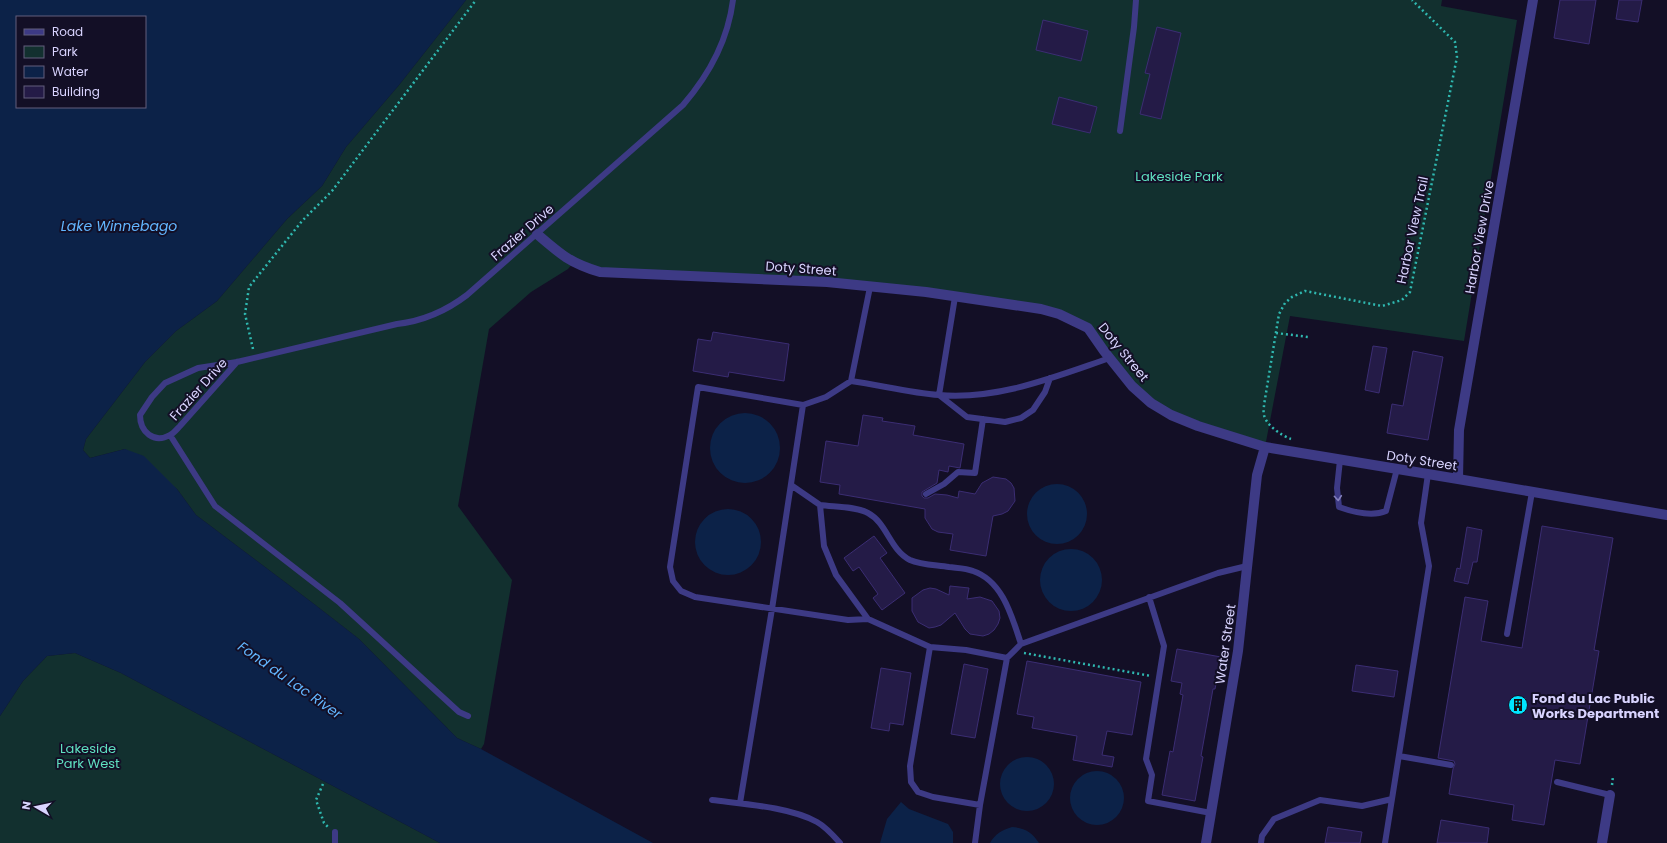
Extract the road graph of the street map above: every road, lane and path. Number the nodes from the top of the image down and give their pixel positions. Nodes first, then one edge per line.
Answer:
1 (476, 0) edge
2 (733, 0) edge
3 (1136, 0) edge
4 (1412, 0) edge
5 (1534, 0) edge
6 (1120, 131) dead end
7 (537, 234) junction
8 (870, 286) junction
9 (955, 297) junction
10 (1276, 333) junction
11 (1308, 337) dead end
12 (255, 358) junction
13 (1110, 358) junction
14 (237, 362) junction
15 (1050, 378) junction
16 (851, 381) junction
17 (939, 395) junction
18 (803, 404) junction
19 (983, 419) junction
20 (170, 435) junction
21 (1294, 439) dead end
22 (1265, 447) junction
23 (1340, 460) junction
24 (1397, 469) junction
25 (1428, 474) junction
26 (1458, 479) junction
27 (791, 485) junction
28 (1532, 492) junction
29 (926, 494) dead end
30 (820, 505) junction
31 (1667, 516) edge
32 (1247, 566) junction
33 (1149, 597) junction
34 (772, 609) junction
35 (868, 620) junction
36 (1507, 634) dead end
37 (1021, 644) junction
38 (930, 647) junction
39 (1014, 651) junction
40 (1007, 658) junction
41 (1159, 678) junction
42 (468, 716) dead end
43 (1399, 756) junction
44 (1451, 765) dead end
45 (1557, 782) dead end
46 (323, 784) dead end
47 (1610, 795) joint
48 (1392, 799) junction
49 (712, 800) dead end
50 (740, 803) junction
51 (980, 805) junction
52 (1211, 813) junction
53 (335, 832) joint
54 (335, 843) edge
55 (840, 843) edge
56 (976, 843) edge
57 (1206, 843) edge
58 (1261, 843) edge
59 (1385, 843) edge
60 (1602, 843) edge

1 - 12 path
2 - 7 lane, Frazier Drive
3 - 6 lane
4 - 10 path, Harbor View Trail
5 - 26 street, Harbor View Drive
7 - 8 street, Doty Street
7 - 12 lane, Frazier Drive
8 - 9 street, Doty Street
8 - 16 lane
9 - 13 street, Doty Street
9 - 17 lane
10 - 11 path
10 - 21 path, Harbor View Trail
12 - 14 lane, Frazier Drive
13 - 15 lane
13 - 22 street, Doty Street
14 - 20 lane, Frazier Drive
14 - 20 lane, Frazier Drive
15 - 17 lane
15 - 19 lane
16 - 17 lane
16 - 18 lane
17 - 19 lane
18 - 27 lane
18 - 34 lane
19 - 29 lane
20 - 42 lane
22 - 23 street, Doty Street
22 - 32 street, Water Street
23 - 24 street, Doty Street
23 -> 24 lane
24 - 25 street, Doty Street
25 - 26 street, Doty Street
25 - 43 lane
26 - 28 street, Doty Street
27 - 30 lane
27 - 34 lane
28 - 31 street, Doty Street
28 - 36 lane
30 - 35 lane
30 - 37 lane
32 - 33 lane
32 - 52 street, Water Street
33 - 37 lane
33 - 41 lane
34 - 35 lane
34 - 50 lane
35 - 38 lane
37 - 39 lane
38 - 40 lane
38 - 51 lane
39 - 40 lane
39 - 41 path
40 - 51 lane
41 - 52 lane
43 - 44 lane
43 - 48 lane
45 - 47 lane
46 - 53 path
47 - 60 street
48 - 58 lane
48 - 59 lane
49 - 50 lane
50 - 55 lane
51 - 56 lane
52 - 57 street, Water Street
53 - 54 lane

